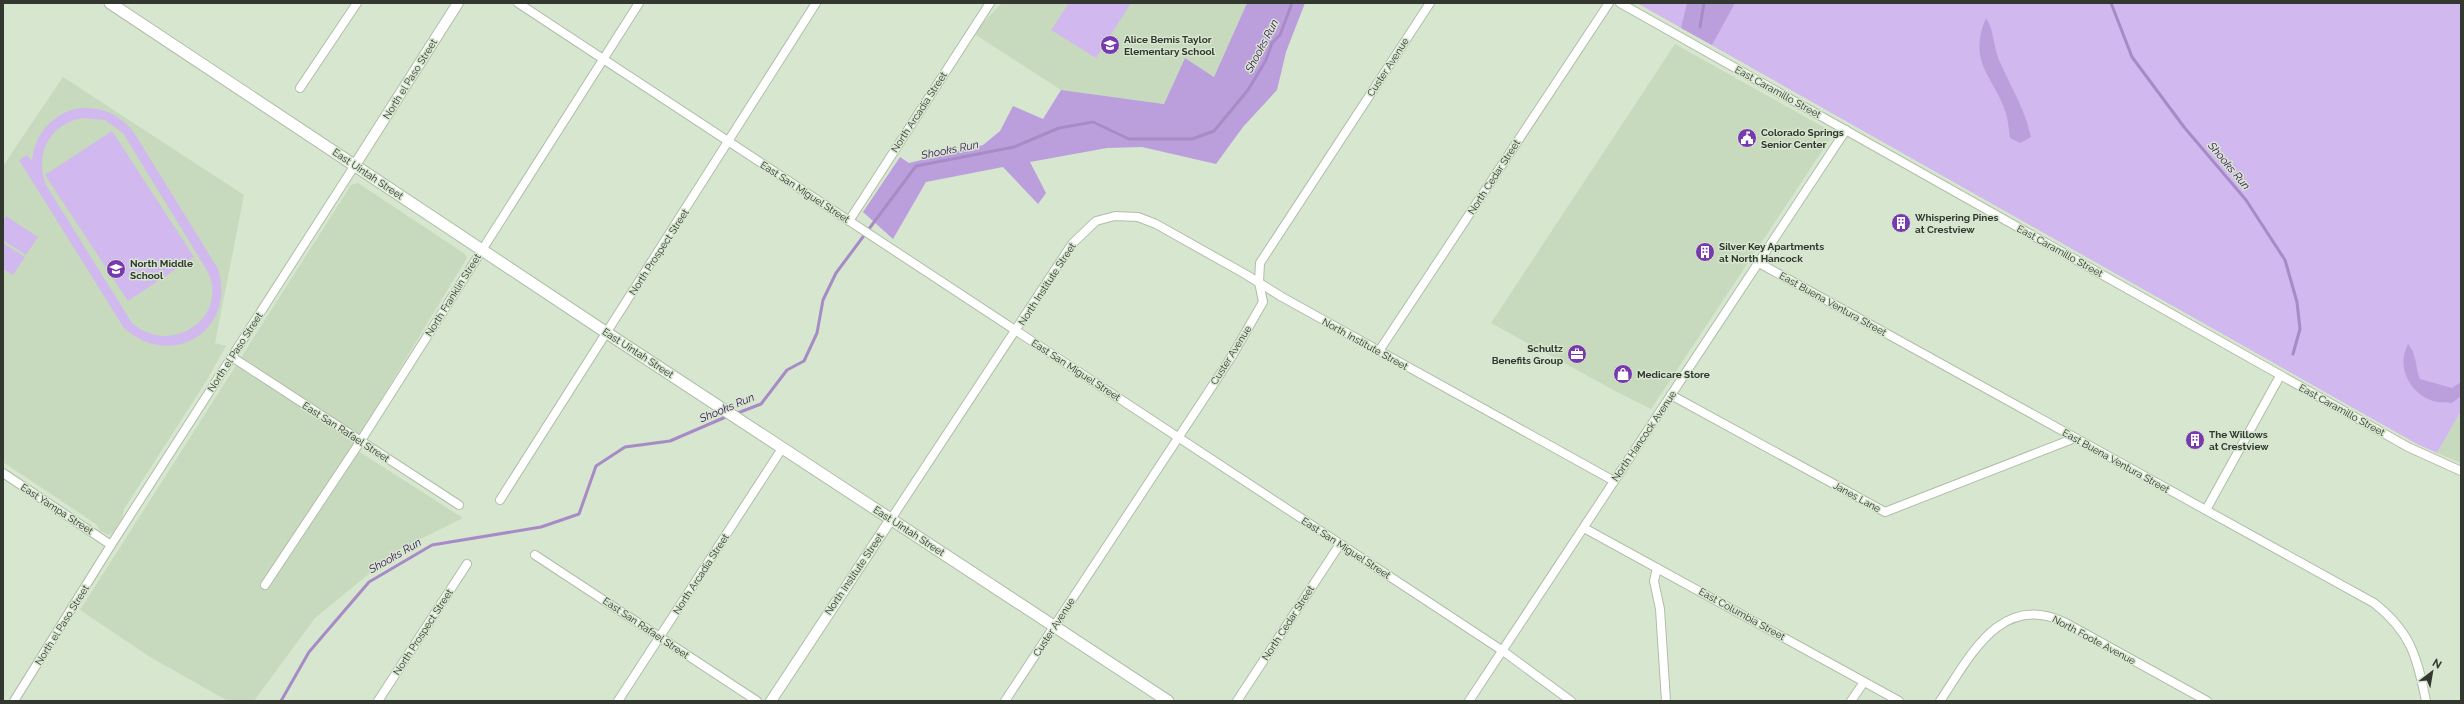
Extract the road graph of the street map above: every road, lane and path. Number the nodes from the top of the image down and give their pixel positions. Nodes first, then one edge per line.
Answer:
1 (110, 3) edge
2 (358, 3) edge
3 (458, 3) edge
4 (518, 3) edge
5 (639, 3) edge
6 (816, 3) edge
7 (990, 3) edge
8 (1430, 3) edge
9 (1609, 3) edge
10 (1620, 3) edge
11 (603, 60) junction
12 (300, 88) dead end
13 (1846, 130) junction
14 (729, 142) junction
15 (355, 165) junction
16 (849, 221) junction
17 (482, 250) junction
18 (1759, 263) junction
19 (1259, 282) junction
20 (1016, 330) junction
21 (607, 333) junction
22 (1379, 351) junction
23 (232, 357) junction
24 (2280, 376) junction
25 (1671, 395) junction
26 (1178, 437) junction
27 (2074, 438) junction
28 (360, 442) junction
29 (783, 447) junction
30 (2461, 470) edge
31 (3, 473) edge
32 (1614, 481) junction
33 (500, 500) dead end
34 (459, 505) dead end
35 (2206, 510) junction
36 (891, 519) junction
37 (1584, 528) junction
38 (1340, 544) junction
39 (111, 545) junction
40 (535, 555) dead end
41 (467, 564) dead end
42 (1658, 568) junction
43 (265, 585) dead end
44 (1055, 626) junction
45 (660, 638) junction
46 (1503, 650) junction
47 (1864, 682) junction
48 (1568, 700) edge
49 (14, 701) edge
50 (378, 701) edge
51 (618, 701) edge
52 (757, 701) edge
53 (771, 701) edge
54 (1005, 701) edge
55 (1168, 701) edge
56 (1237, 701) edge
57 (1470, 701) edge
58 (1666, 701) edge
59 (1851, 701) edge
60 (1899, 701) edge
61 (1940, 701) edge
62 (2207, 701) edge
63 (2426, 701) edge

1 - 15 main road, East Uintah Street
2 - 12 street
3 - 15 street, North el Paso Street
4 - 11 street, East San Miguel Street
5 - 11 street, North Franklin Street
6 - 14 street, North Prospect Street
7 - 16 street, North Arcadia Street
8 - 19 street, Custer Avenue
9 - 22 street, North Cedar Street
10 - 13 street, East Caramillo Street
11 - 14 street, East San Miguel Street
11 - 17 street, North Franklin Street
13 - 18 street, North Hancock Avenue
13 - 24 street, East Caramillo Street
14 - 16 street, East San Miguel Street
14 - 21 street, North Prospect Street
15 - 17 main road, East Uintah Street
15 - 23 street, North el Paso Street
16 - 20 street, East San Miguel Street
17 - 21 main road, East Uintah Street
17 - 28 street, North Franklin Street
18 - 25 street, North Hancock Avenue
18 - 27 street, East Buena Ventura Street
19 - 20 street, North Institute Street
19 - 22 street, North Institute Street
19 - 26 street, Custer Avenue
20 - 26 street, East San Miguel Street
20 - 36 street, North Institute Street
21 - 29 main road, East Uintah Street
21 - 33 street, North Prospect Street
22 - 32 street, North Institute Street
23 - 28 street, East San Rafael Street
23 - 39 street, North el Paso Street
24 - 30 street, East Caramillo Street
24 - 35 street
25 - 27 street, Janes Lane
25 - 32 street, North Hancock Avenue
26 - 38 street, East San Miguel Street
26 - 44 street, Custer Avenue
27 - 35 street, East Buena Ventura Street
28 - 34 street, East San Rafael Street
28 - 43 street, North Franklin Street
29 - 36 main road, East Uintah Street
29 - 45 street, North Arcadia Street
31 - 39 street, East Yampa Street
32 - 37 street, North Hancock Avenue
35 - 63 street, East Buena Ventura Street
36 - 44 main road, East Uintah Street
36 - 53 street, North Institute Street
37 - 42 street, East Columbia Street
37 - 46 street, North Hancock Avenue
38 - 46 street, East San Miguel Street
38 - 56 street, North Cedar Street
39 - 49 street, North el Paso Street
40 - 45 street, East San Rafael Street
41 - 50 street, North Prospect Street
42 - 47 street, East Columbia Street
42 - 58 street
44 - 54 street, Custer Avenue
44 - 55 main road, East Uintah Street
45 - 51 street, North Arcadia Street
45 - 52 street, East San Rafael Street
46 - 48 street, East San Miguel Street
46 - 57 street, North Hancock Avenue
47 - 59 street
47 - 60 street, East Columbia Street
61 - 62 street, North Foote Avenue

